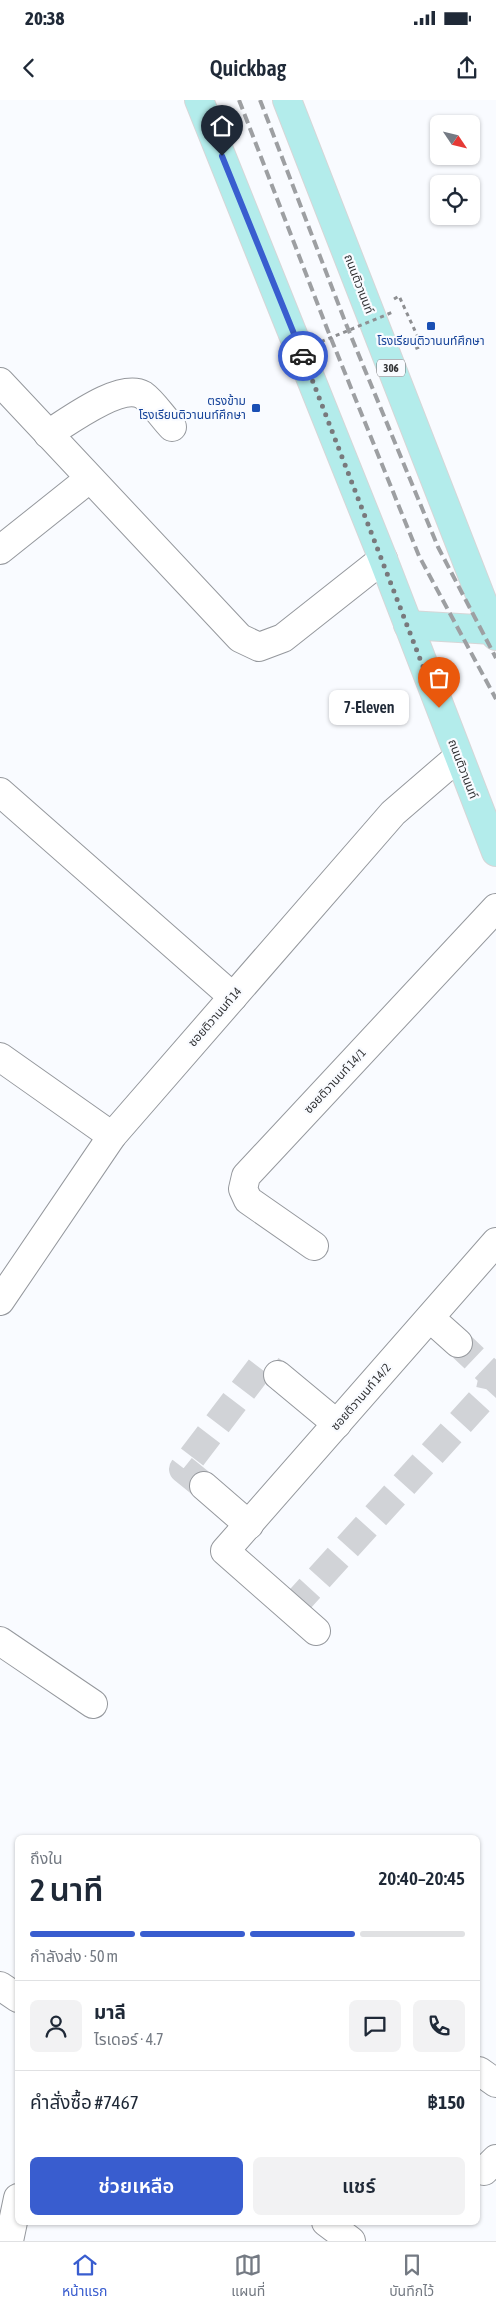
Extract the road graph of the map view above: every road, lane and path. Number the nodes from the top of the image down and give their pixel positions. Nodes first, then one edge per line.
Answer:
1 (199, 100) edge
2 (287, 100) edge
3 (392, 312) dead end
4 (284, 357) dead end
5 (0, 382) edge
6 (172, 427) dead end
7 (48, 434) junction
8 (90, 479) junction
9 (0, 550) edge
10 (383, 559) junction
11 (408, 625) junction
12 (495, 633) edge
13 (458, 757) junction
14 (0, 792) edge
15 (496, 852) edge
16 (496, 908) edge
17 (233, 997) junction
18 (0, 1057) edge
19 (112, 1136) junction
20 (496, 1242) edge
21 (314, 1246) dead end
22 (0, 1301) edge
23 (430, 1318) junction
24 (458, 1343) tunnel mouth
25 (278, 1375) tunnel mouth
26 (337, 1424) junction
27 (204, 1486) tunnel mouth
28 (249, 1525) junction
29 (316, 1631) dead end
30 (0, 1641) edge
31 (93, 1704) dead end
32 (0, 1986) edge
33 (15, 1996) edge
34 (15, 2212) edge
35 (330, 2225) edge
36 (9, 2241) edge
37 (351, 2241) edge

1 - 10 main road, ถนนติวานนท์
2 - 12 main road, ถนนติวานนท์ / 306
3 - 4 path, bridge
5 - 7 street
6 - 7 street
7 - 8 street
8 - 9 street
8 - 10 street
10 - 11 main road, ถนนติวานนท์
11 - 12 main road
11 - 13 main road, ถนนติวานนท์
13 - 15 main road, ถนนติวานนท์
13 - 17 street, ซอยติวานนท์ 14
14 - 17 street
16 - 21 street, ซอยติวานนท์ 14/1
17 - 19 street, ซอยติวานนท์ 14
18 - 19 street
19 - 22 street, ซอยติวานนท์ 14
20 - 23 street, ซอยติวานนท์ 14/2
23 - 24 street
23 - 26 street, ซอยติวานนท์ 14/2
25 - 26 street
26 - 28 street, ซอยติวานนท์ 14/2
27 - 28 street
28 - 29 street, ซอยติวานนท์ 14/2
30 - 31 street
32 - 33 street
34 - 36 street
35 - 37 street

